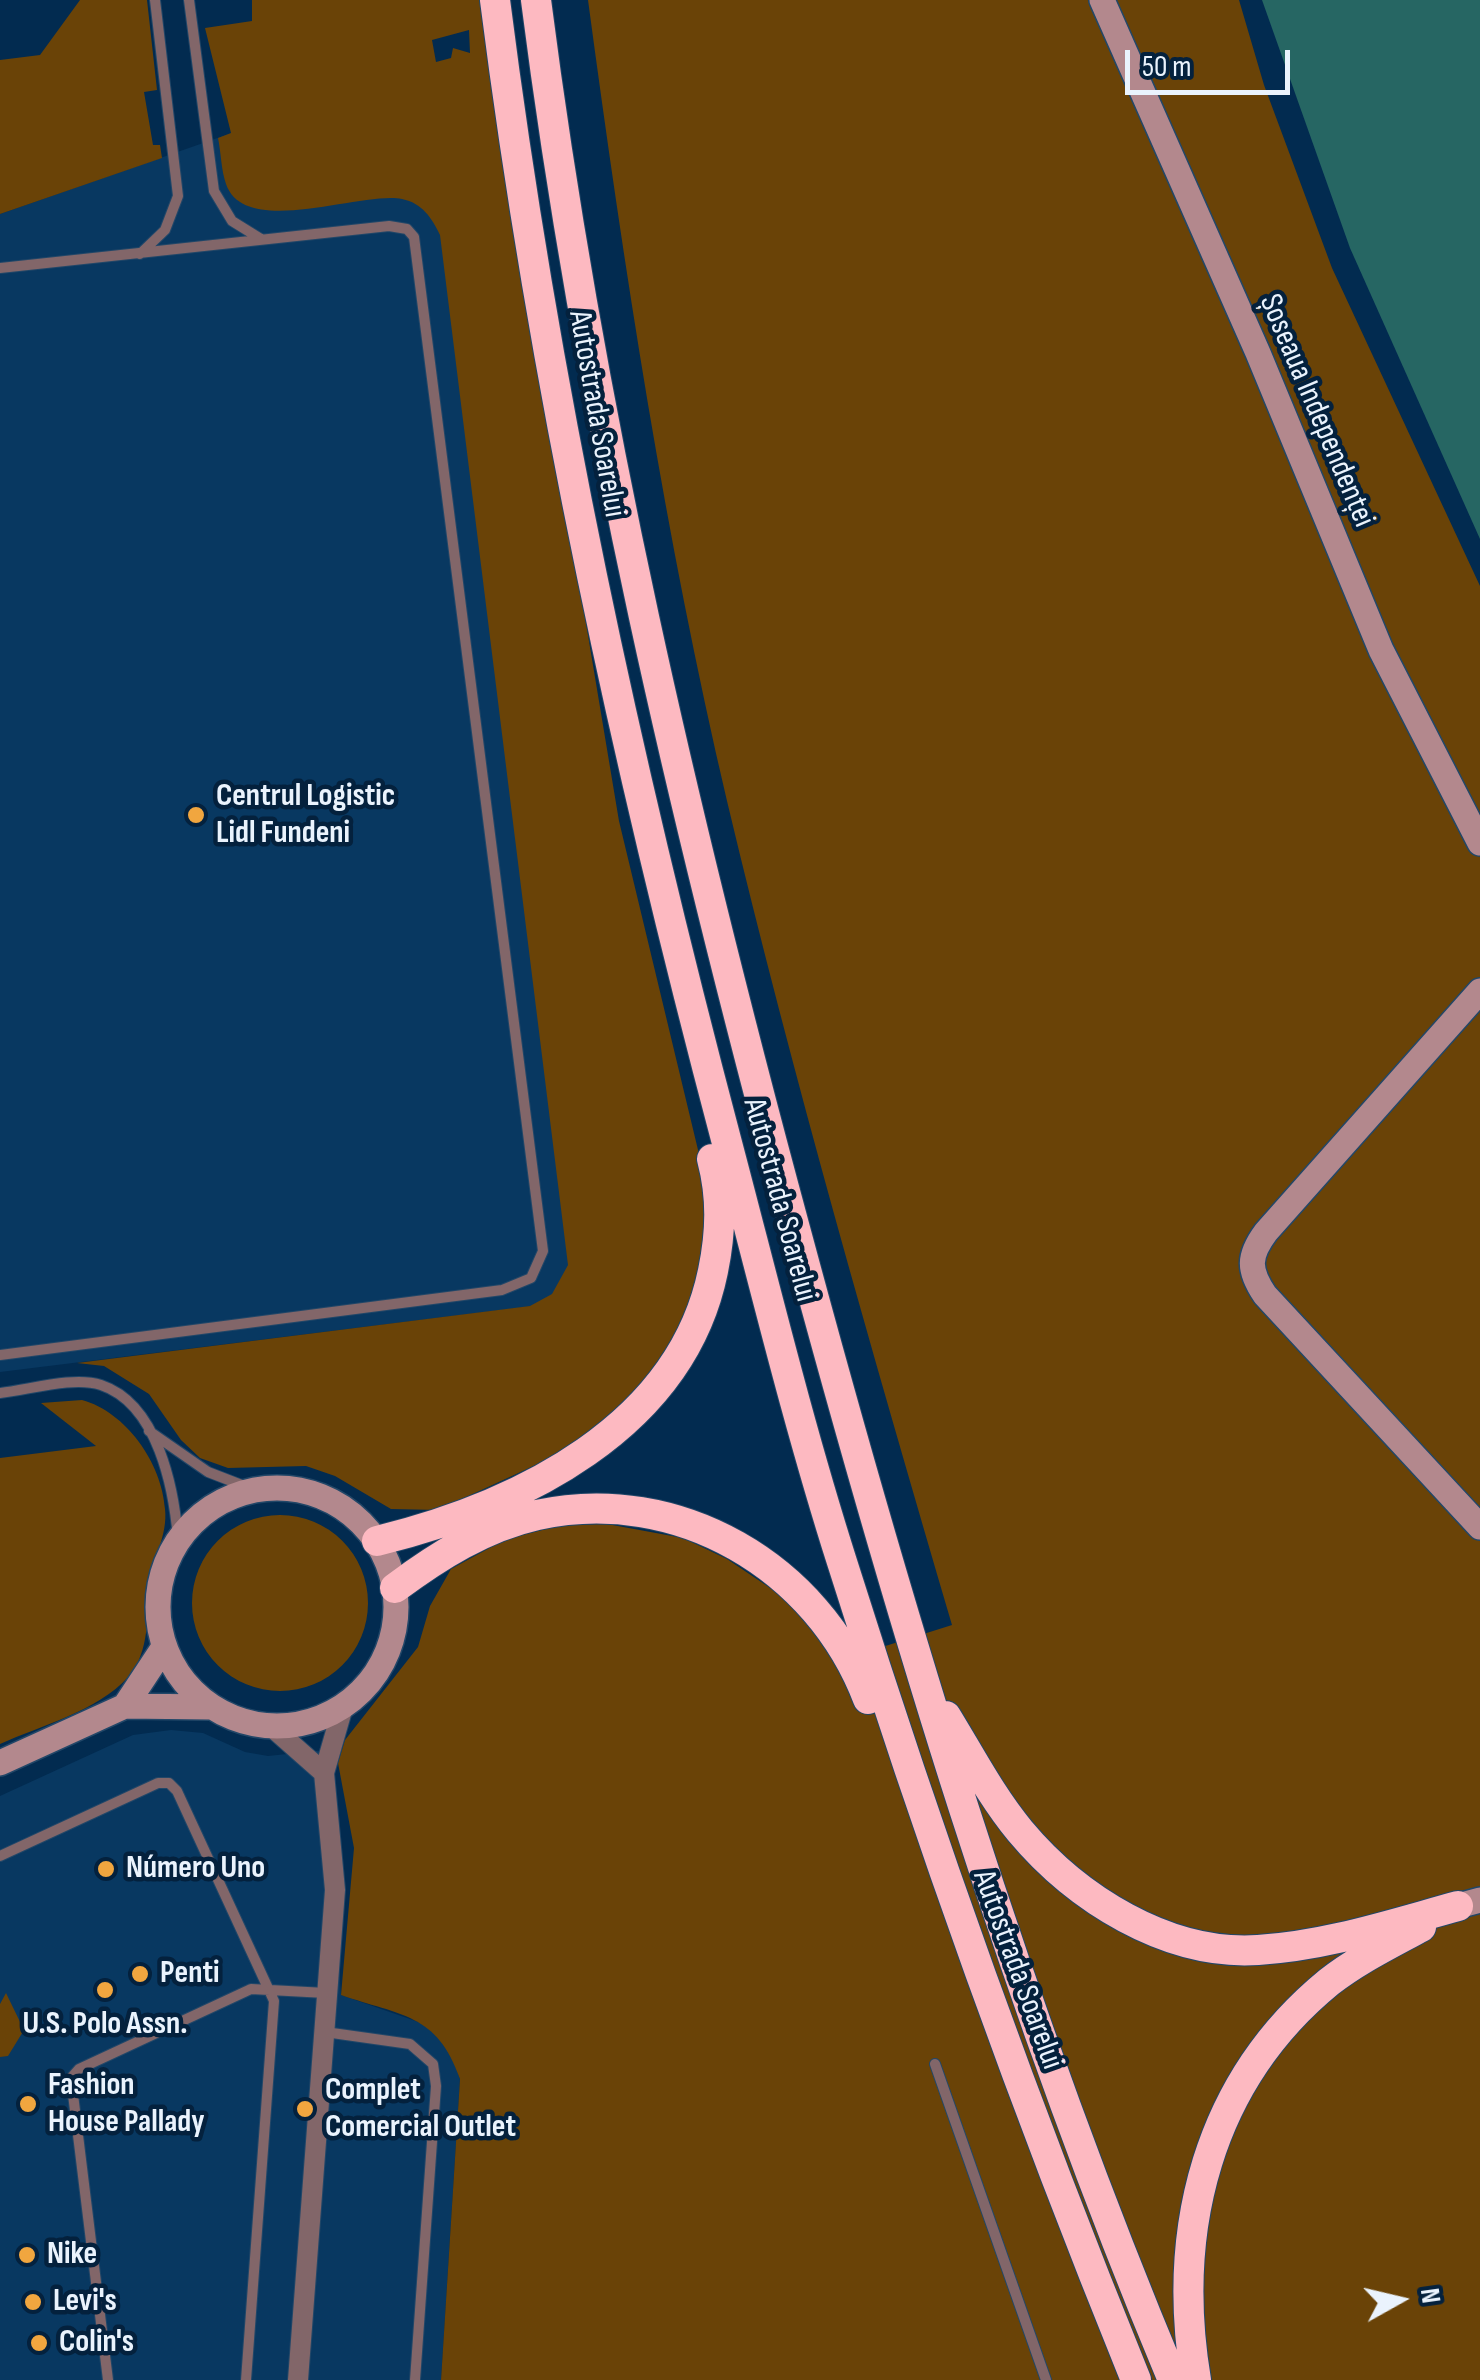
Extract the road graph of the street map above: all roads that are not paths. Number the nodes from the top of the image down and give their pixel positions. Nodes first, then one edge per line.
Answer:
1 (155, 0) edge
2 (189, 0) edge
3 (495, 0) edge
4 (536, 0) edge
5 (1102, 0) edge
6 (262, 239) junction
7 (140, 254) junction
8 (0, 268) edge
9 (1480, 843) edge
10 (672, 936) junction
11 (1480, 991) edge
12 (0, 1355) edge
13 (0, 1393) edge
14 (148, 1430) junction
15 (252, 1490) junction
16 (1480, 1527) edge
17 (178, 1539) junction
18 (377, 1541) junction
19 (395, 1588) junction
20 (164, 1647) junction
21 (921, 1675) junction
22 (126, 1706) junction
23 (210, 1707) junction
24 (344, 1707) junction
25 (272, 1727) junction
26 (0, 1763) edge
27 (324, 1773) junction
28 (937, 1852) junction
29 (0, 1856) edge
30 (1469, 1903) edge
31 (268, 1987) junction
32 (326, 1993) junction
33 (323, 2032) junction
34 (935, 2064) dead end
35 (108, 2380) edge
36 (246, 2380) edge
37 (298, 2380) edge
38 (416, 2380) edge
39 (1046, 2380) edge
40 (1136, 2380) edge
41 (1172, 2380) edge
42 (1196, 2380) edge

1 - 7 lane
2 - 6 lane
3 - 10 highway, Autostrada Soarelui
4 - 21 highway, Autostrada Soarelui
5 - 9 street, Șoseaua Independenței
6 - 7 lane
6 - 12 lane
7 - 8 lane
10 - 18 highway
10 - 28 highway, Autostrada Soarelui
11 - 16 street
13 - 14 lane
14 - 15 lane
14 - 17 lane
15 - 17 street
15 - 18 street
17 - 20 street
18 - 19 street
19 - 24 street
19 - 28 highway
20 - 22 street
20 - 23 street
21 - 30 highway
21 - 41 highway, Autostrada Soarelui
22 - 23 street
22 - 26 street
23 - 25 street
24 - 25 street
24 - 27 street
25 - 27 street
27 - 32 street
28 - 40 highway, Autostrada Soarelui
29 - 31 lane
30 - 42 highway
31 - 32 lane
31 - 35 lane
31 - 36 lane
32 - 33 street
33 - 37 street
33 - 38 lane
34 - 39 lane

